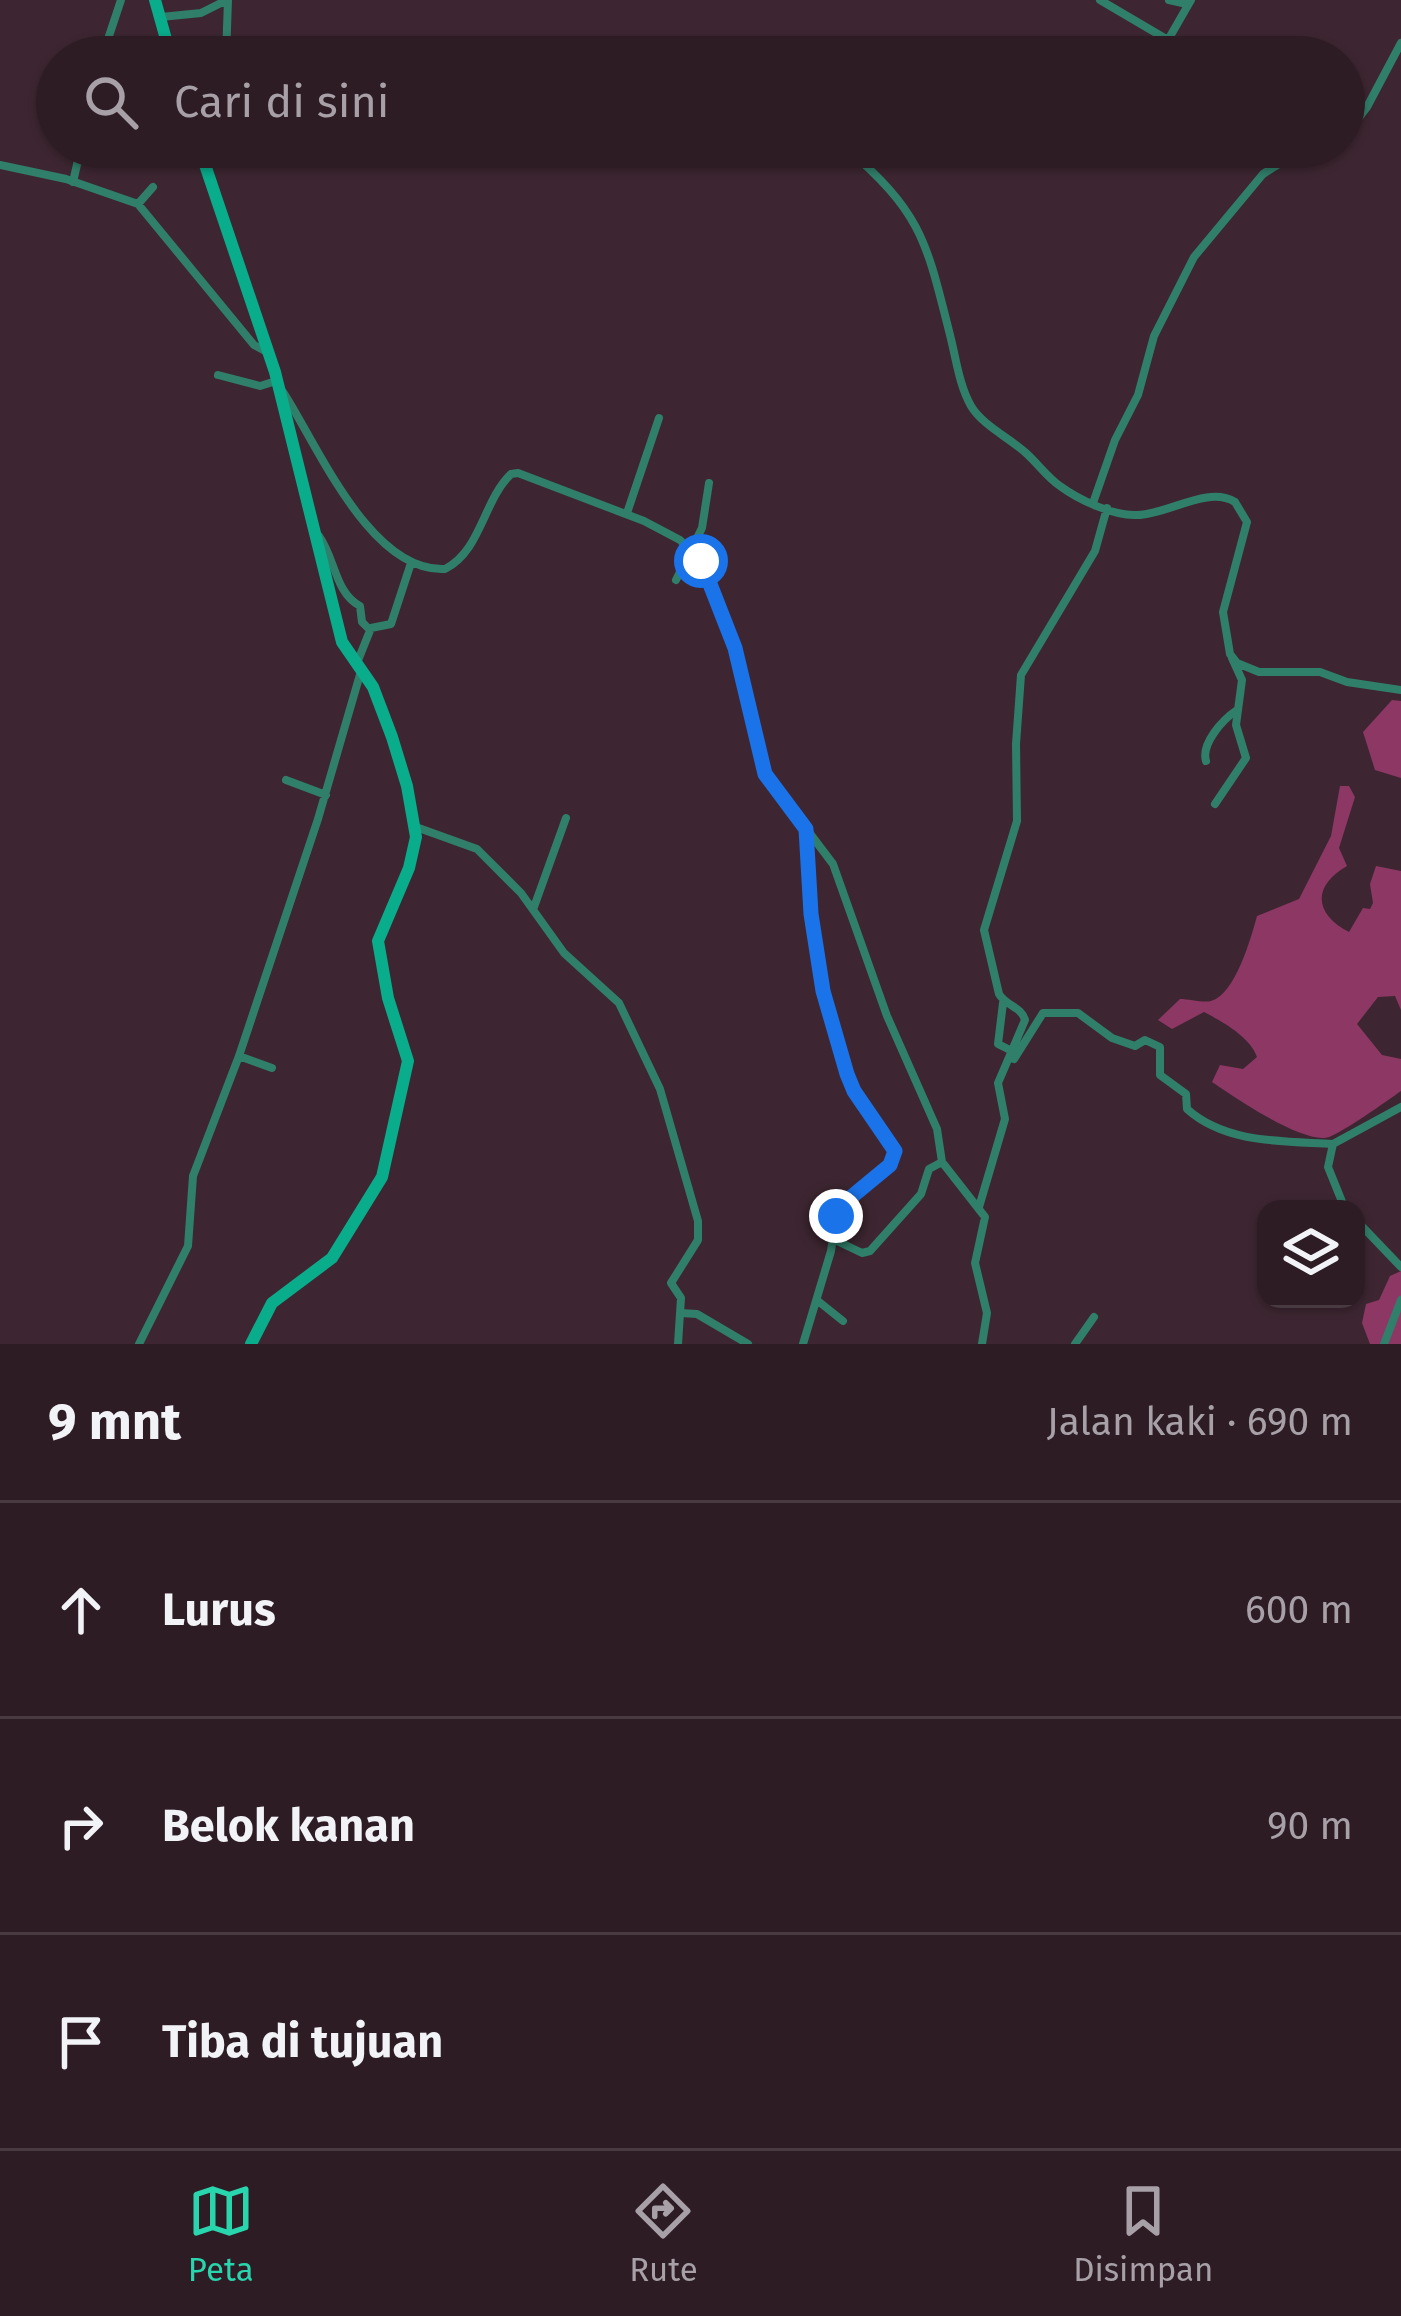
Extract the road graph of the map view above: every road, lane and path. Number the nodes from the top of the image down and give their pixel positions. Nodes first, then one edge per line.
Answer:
1 (121, 0) edge
2 (155, 0) edge
3 (227, 0) edge
4 (1100, 0) edge
5 (1169, 0) edge
6 (1189, 2) edge
7 (160, 16) junction
8 (109, 36) edge
9 (165, 36) edge
10 (228, 36) edge
11 (1161, 36) edge
12 (1170, 36) edge
13 (1401, 43) edge
14 (1365, 110) edge
15 (0, 165) edge
16 (76, 168) edge
17 (206, 168) edge
18 (870, 168) edge
19 (1273, 168) edge
20 (73, 182) junction
21 (153, 187) dead end
22 (137, 204) junction
23 (269, 352) junction
24 (218, 375) dead end
25 (278, 383) junction
26 (659, 418) dead end
27 (710, 483) dead end
28 (1093, 502) junction
29 (1107, 508) junction
30 (627, 514) junction
31 (315, 530) junction
32 (690, 548) junction
33 (412, 563) junction
34 (676, 580) dead end
35 (370, 630) junction
36 (1232, 657) junction
37 (360, 667) junction
38 (1401, 689) edge
39 (1237, 710) junction
40 (1206, 761) dead end
41 (286, 780) dead end
42 (326, 795) junction
43 (1215, 804) dead end
44 (566, 818) dead end
45 (415, 826) junction
46 (806, 829) junction
47 (533, 909) junction
48 (1003, 1001) junction
49 (1014, 1052) junction
50 (239, 1056) junction
51 (272, 1068) dead end
52 (998, 1086) junction
53 (1401, 1107) edge
54 (1333, 1144) junction
55 (943, 1162) junction
56 (1341, 1200) edge
57 (980, 1207) junction
58 (1365, 1230) edge
59 (833, 1240) junction
60 (1401, 1268) edge
61 (1401, 1300) edge
62 (818, 1301) junction
63 (681, 1312) junction
64 (1094, 1318) dead end
65 (843, 1321) dead end
66 (140, 1344) edge
67 (251, 1344) edge
68 (678, 1344) edge
69 (748, 1344) edge
70 (803, 1344) edge
71 (982, 1344) edge
72 (1076, 1344) edge
73 (1384, 1344) edge

1 - 8 street
2 - 7 street
3 - 7 street
3 - 10 street
4 - 11 street
5 - 6 street
6 - 12 street
7 - 9 street
13 - 14 street
15 - 20 street
16 - 20 street
17 - 23 street
18 - 28 street
19 - 28 street
20 - 22 street
21 - 22 street
22 - 23 street
23 - 25 street
24 - 25 street
25 - 31 street
25 - 33 street
26 - 30 street
27 - 32 street
28 - 29 street
29 - 36 street
29 - 48 street
30 - 32 street
30 - 33 street
31 - 35 street
31 - 37 street
32 - 34 street
32 - 46 street
33 - 35 street
35 - 37 street
36 - 38 street
36 - 39 street
37 - 42 street
37 - 45 street
39 - 40 street
39 - 43 street
41 - 42 street
42 - 50 street
44 - 47 street
45 - 47 street
45 - 67 street
46 - 55 street
46 - 59 street
47 - 63 street
48 - 49 street
48 - 49 street
49 - 52 street
50 - 51 street
50 - 66 street
52 - 54 street
52 - 57 street
53 - 54 street
54 - 56 street
55 - 57 street
55 - 59 street
57 - 71 street
58 - 60 street
59 - 62 street
61 - 73 street
62 - 65 street
62 - 70 street
63 - 68 street
63 - 69 street
64 - 72 street

